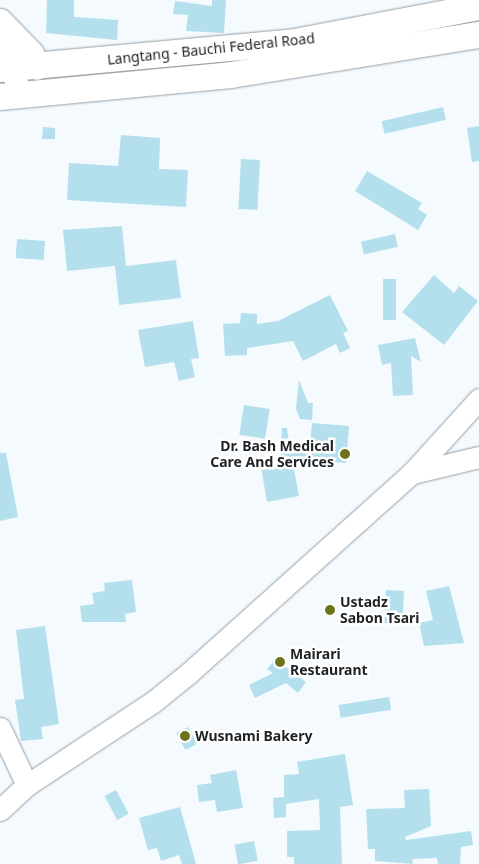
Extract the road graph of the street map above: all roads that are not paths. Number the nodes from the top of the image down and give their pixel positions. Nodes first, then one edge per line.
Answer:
1 (473, 5) edge
2 (0, 22) edge
3 (0, 34) edge
4 (479, 35) edge
5 (37, 67) junction
6 (4, 69) edge
7 (12, 96) edge
8 (479, 399) edge
9 (479, 457) edge
10 (412, 473) junction
11 (0, 728) edge
12 (27, 785) junction
13 (0, 810) edge

1 - 5 main road, Langtang - Bauchi Federal Road
2 - 5 main road
3 - 6 street
4 - 7 main road, Langtang - Bauchi Federal Road
5 - 6 main road, Langtang - Bauchi Federal Road
6 - 7 street
8 - 10 street
9 - 10 street
10 - 12 street
11 - 12 street
12 - 13 street

